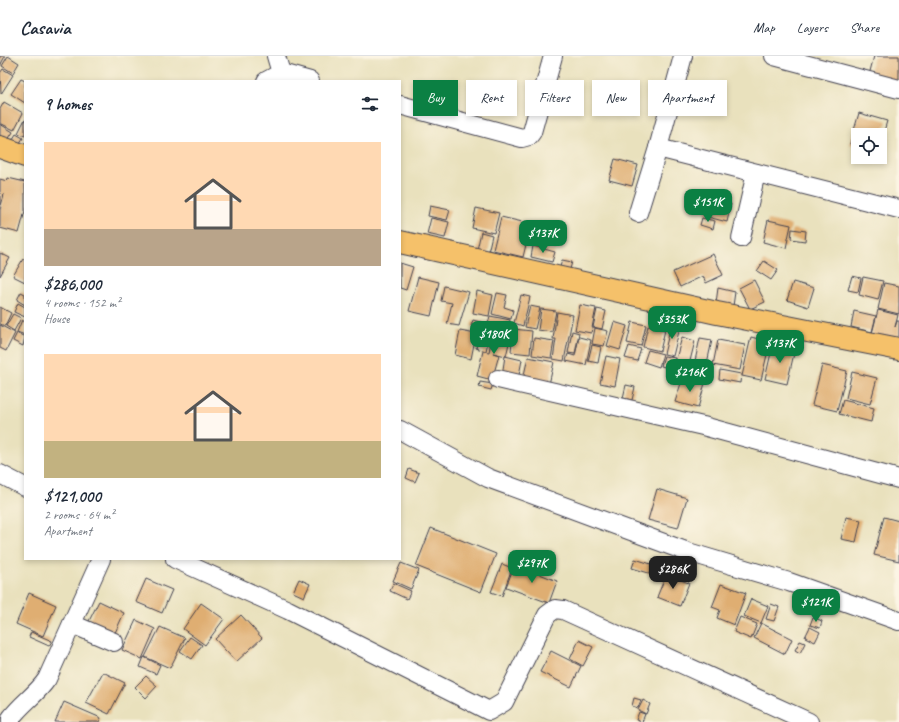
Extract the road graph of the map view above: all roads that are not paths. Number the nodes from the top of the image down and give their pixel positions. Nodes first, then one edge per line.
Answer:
1 (276, 56) edge
2 (553, 56) edge
3 (682, 56) edge
4 (774, 56) edge
5 (273, 77) edge
6 (301, 80) edge
7 (899, 89) edge
8 (401, 106) edge
9 (0, 147) edge
10 (658, 148) junction
11 (24, 156) edge
12 (756, 173) junction
13 (899, 209) edge
14 (638, 213) dead end
15 (741, 238) dead end
16 (401, 242) edge
17 (899, 349) edge
18 (498, 379) dead end
19 (401, 431) edge
20 (0, 474) edge
21 (899, 479) edge
22 (24, 486) edge
23 (101, 560) edge
24 (177, 560) edge
25 (899, 621) edge
26 (72, 624) junction
27 (114, 642) dead end
28 (11, 722) edge
29 (809, 722) edge

1 - 5 street
2 - 8 street
3 - 10 street
4 - 7 street
5 - 6 street
9 - 11 main road
10 - 12 street
10 - 14 street
12 - 13 street
12 - 15 street
16 - 17 main road
18 - 21 street
19 - 25 street
20 - 22 street
23 - 26 street
24 - 29 street
26 - 27 street
26 - 28 street

